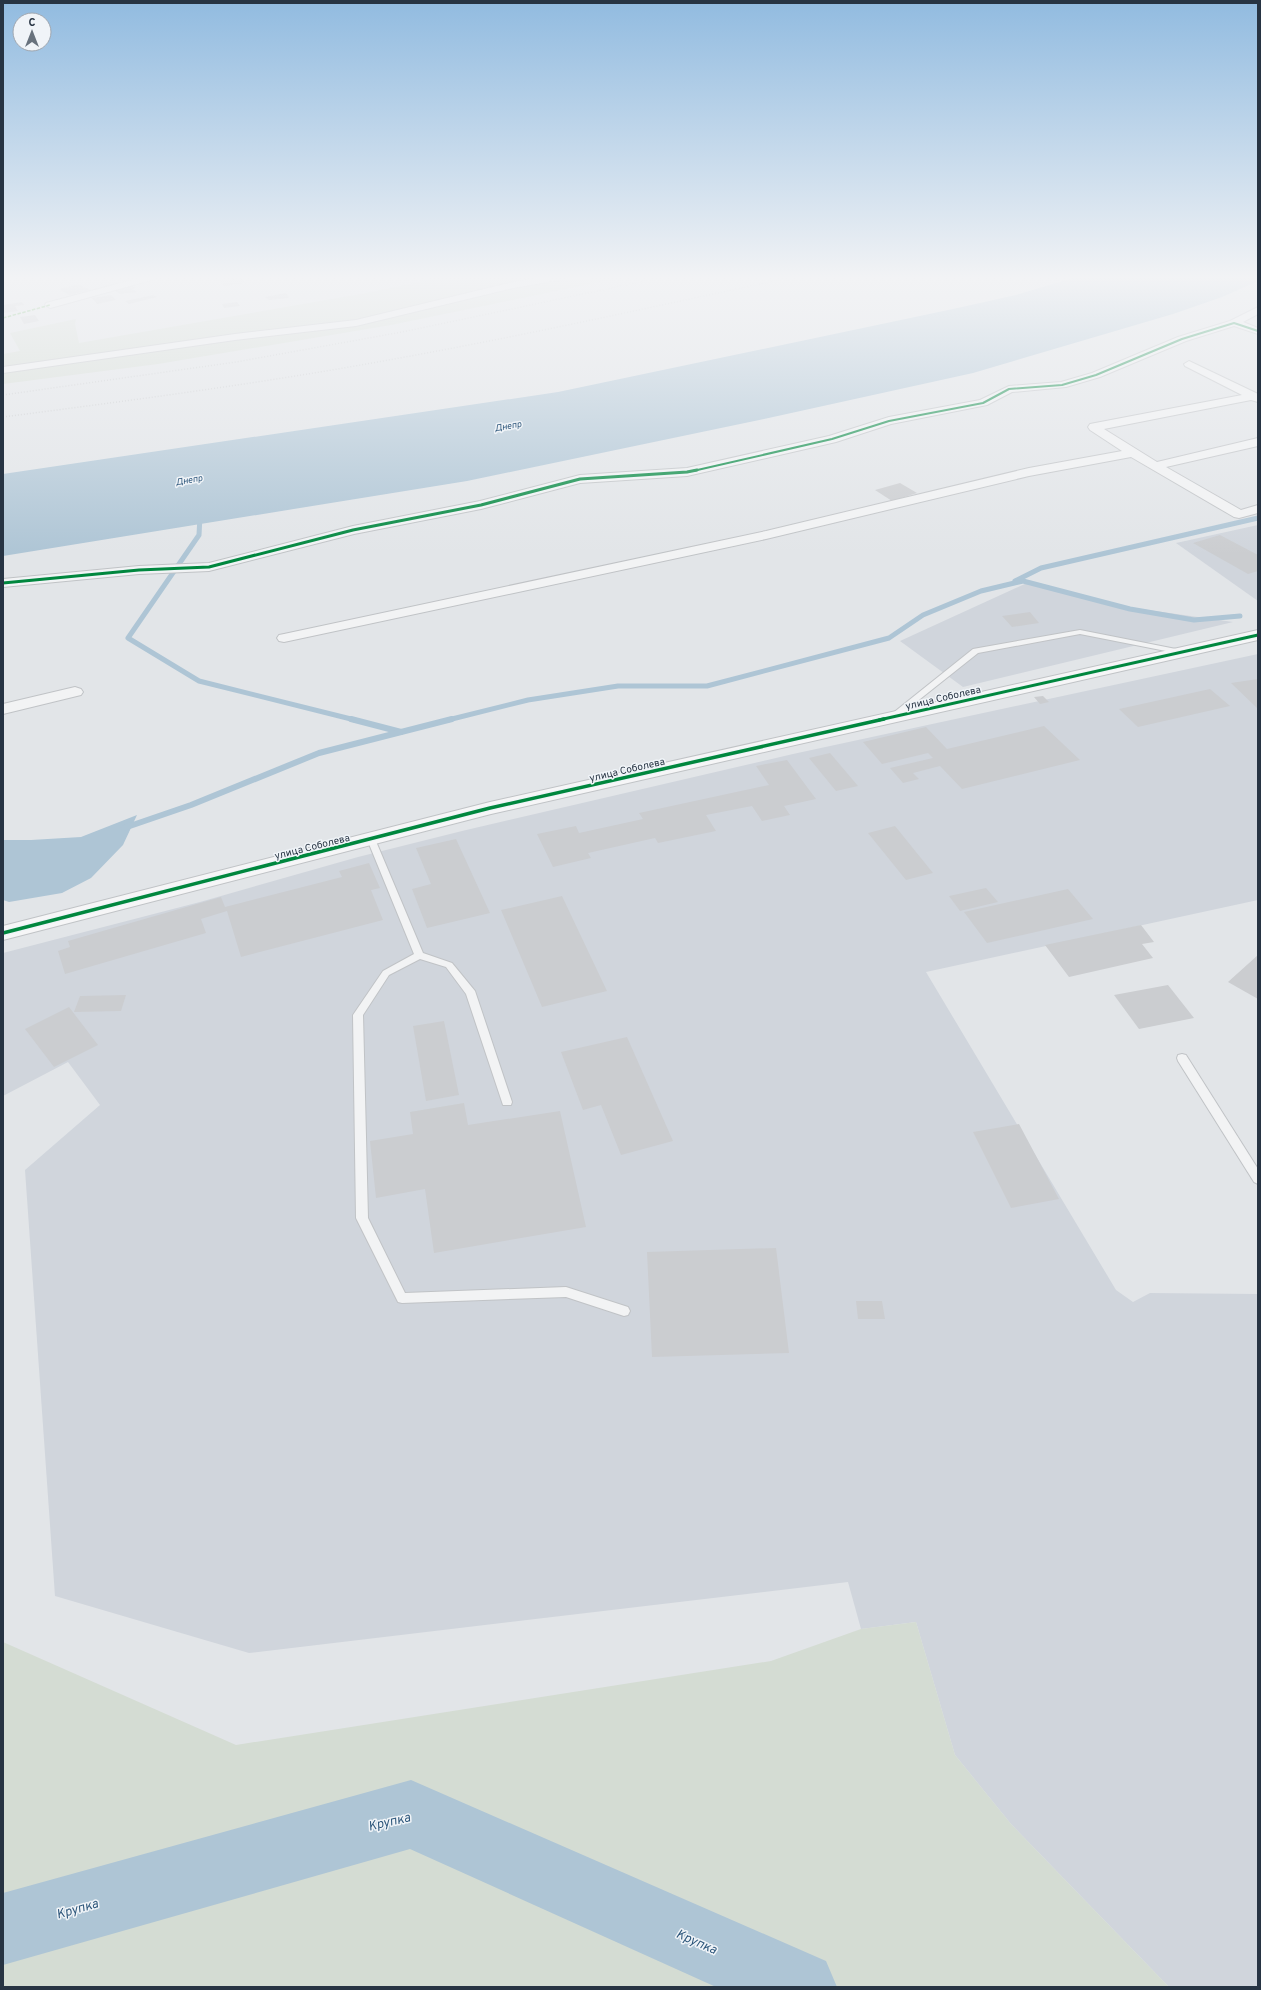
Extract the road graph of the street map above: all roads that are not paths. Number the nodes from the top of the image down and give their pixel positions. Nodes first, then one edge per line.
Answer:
1 (1108, 370) edge
2 (1201, 370) edge
3 (1255, 397) edge
4 (1258, 442) edge
5 (1133, 453) junction
6 (1155, 466) junction
7 (1258, 509) edge
8 (3, 583) edge
9 (1258, 635) edge
10 (284, 638) dead end
11 (1181, 652) junction
12 (75, 692) dead end
13 (3, 709) edge
14 (892, 717) junction
15 (371, 839) junction
16 (3, 933) edge
17 (419, 955) junction
18 (1182, 1058) dead end
19 (507, 1102) dead end
20 (1258, 1179) edge
21 (624, 1311) dead end

1 - 8 street
2 - 3 street
3 - 5 street
4 - 6 street
5 - 6 street
5 - 10 street
6 - 7 street
9 - 11 street, улица Соболева
11 - 14 street, улица Соболева
11 - 14 lane
12 - 13 street
14 - 15 street, улица Соболева
15 - 16 street, улица Соболева
15 - 17 lane
17 - 19 lane
17 - 21 lane
18 - 20 lane

